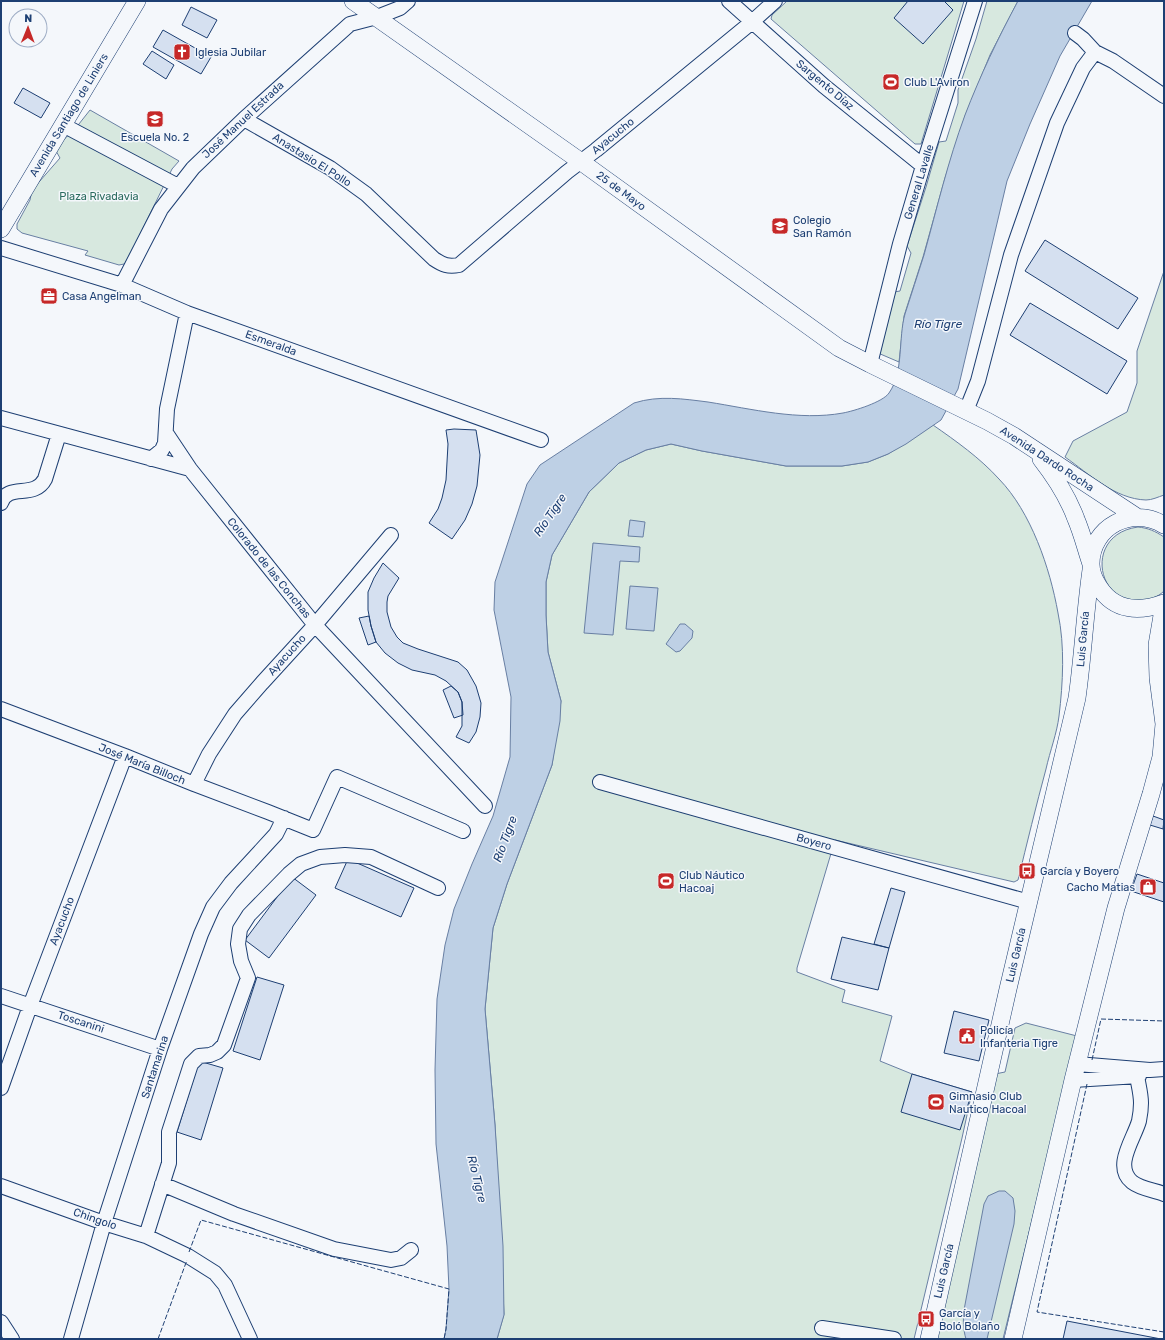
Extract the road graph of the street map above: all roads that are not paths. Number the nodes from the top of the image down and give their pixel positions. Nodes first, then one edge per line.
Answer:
1 (132, 1) edge
2 (137, 1) edge
3 (353, 1) edge
4 (408, 1) edge
5 (729, 1) edge
6 (774, 1) edge
7 (975, 1) edge
8 (377, 17) junction
9 (126, 20) junction
10 (752, 22) junction
11 (1075, 33) dead end
12 (1095, 52) junction
13 (1164, 96) edge
14 (244, 119) junction
15 (63, 125) junction
16 (580, 161) junction
17 (923, 166) junction
18 (178, 186) junction
19 (1, 229) edge
20 (1, 248) edge
21 (450, 267) joint
22 (122, 285) junction
23 (187, 313) junction
24 (870, 364) junction
25 (892, 375) joint
26 (961, 408) junction
27 (1, 418) edge
28 (59, 434) junction
29 (166, 434) junction
30 (541, 440) dead end
31 (1034, 450) junction
32 (151, 459) junction
33 (190, 469) junction
34 (1, 503) edge
35 (1164, 509) edge
36 (1150, 520) edge
37 (391, 535) dead end
38 (1091, 567) junction
39 (1164, 603) edge
40 (314, 625) junction
41 (1, 709) edge
42 (125, 756) junction
43 (600, 782) dead end
44 (194, 784) junction
45 (485, 806) dead end
46 (284, 818) junction
47 (464, 831) dead end
48 (438, 888) dead end
49 (1029, 902) junction
50 (1, 996) edge
51 (30, 1006) junction
52 (160, 1049) junction
53 (1157, 1070) edge
54 (1075, 1072) junction
55 (1136, 1073) junction
56 (1, 1088) edge
57 (162, 1184) junction
58 (1, 1186) edge
59 (1164, 1194) edge
60 (104, 1223) junction
61 (146, 1236) junction
62 (411, 1250) dead end
63 (1, 1322) edge
64 (822, 1328) dead end
65 (12, 1339) edge
66 (71, 1339) edge
67 (250, 1339) edge
68 (894, 1339) edge
69 (929, 1339) edge
70 (1013, 1339) edge

1 - 9 main road
2 - 9 main road, Avenida Santiago de Liniers
3 - 8 main road, 25 de Mayo
4 - 8 street, José Manuel Estrada
5 - 10 street, Sargento Díaz
6 - 10 street, Ayacucho
7 - 17 street, General Lavalle
8 - 14 street, José Manuel Estrada
8 - 16 main road, 25 de Mayo
9 - 15 main road, Avenida Santiago de Liniers
10 - 16 street, Ayacucho
10 - 17 street, Sargento Díaz
11 - 12 street
12 - 13 street
12 - 26 street
14 - 18 street, José Manuel Estrada
14 - 21 street, Anastasio El Pollo
15 - 18 street
15 - 19 main road, Avenida Santiago de Liniers
16 - 21 street, Ayacucho
16 - 24 main road, 25 de Mayo
17 - 24 street, General Lavalle
18 - 22 street, José Manuel Estrada
20 - 22 street, Esmeralda
22 - 23 street, Esmeralda
23 - 29 street
23 - 30 street, Esmeralda
24 - 25 main road, 25 de Mayo
25 - 26 main road, Avenida Dardo Rocha
26 - 31 main road, Avenida Dardo Rocha
27 - 28 street
28 - 32 street
28 - 34 street
29 - 32 street
29 - 33 street, Colorado de las Conchas
31 - 36 main road, Avenida Dardo Rocha
31 - 38 main road, Luis García
32 - 33 street
33 - 40 street, Colorado de las Conchas
35 - 36 main road
36 - 38 main road
37 - 40 street, Ayacucho
38 - 39 main road
38 - 49 main road, Luis García
39 - 54 main road
40 - 44 street, Ayacucho
40 - 45 street, Colorado de las Conchas
41 - 42 street, José María Billoch
42 - 44 street, José María Billoch
42 - 51 street, Ayacucho
43 - 49 street, Boyero
44 - 46 street, José María Billoch
46 - 47 street, José María Billoch
46 - 52 street, Santamarina
48 - 57 street
49 - 69 main road, Luis García
50 - 51 street, Toscanini
51 - 52 street, Toscanini
51 - 56 street, Ayacucho
52 - 60 street, Santamarina
53 - 55 street
54 - 55 street
54 - 70 main road
55 - 59 street
57 - 61 street
57 - 62 street
58 - 60 street, Chingolo
60 - 61 street, Chingolo
60 - 66 street, Santamarina
61 - 67 street, Chingolo
63 - 65 street
64 - 68 street

